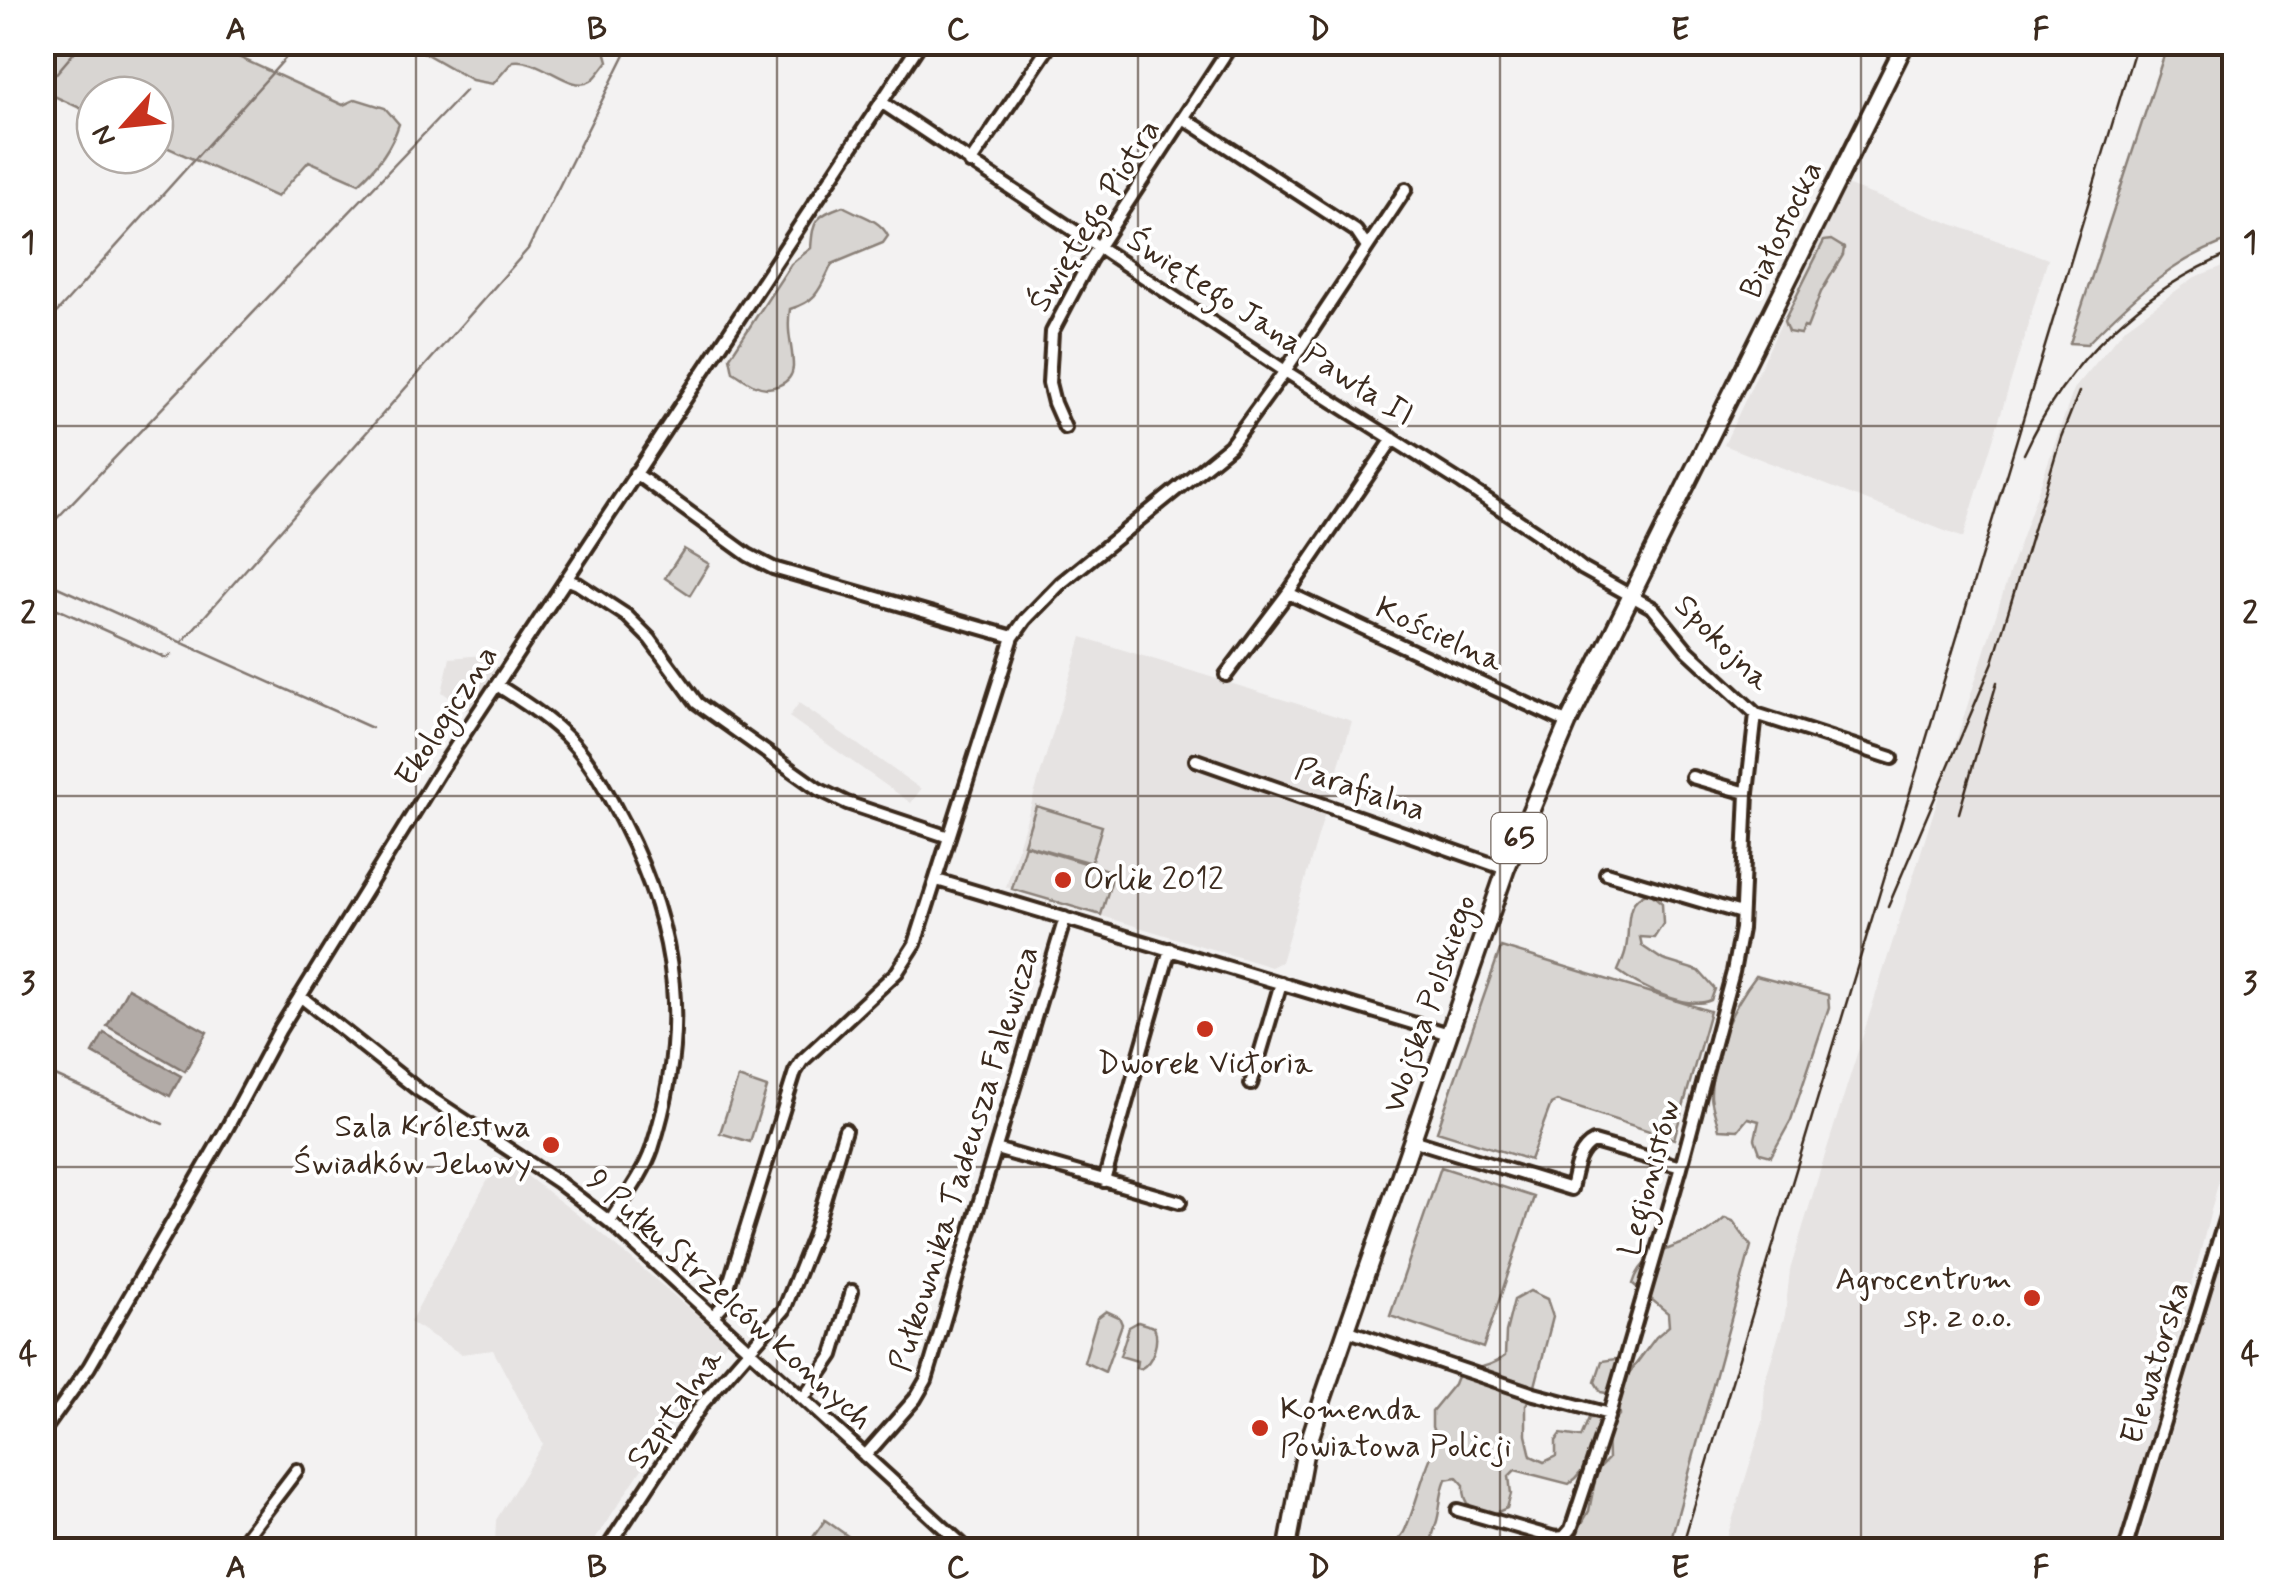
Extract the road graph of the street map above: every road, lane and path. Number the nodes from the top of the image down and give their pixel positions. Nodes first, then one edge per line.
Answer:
1 (922, 42) edge
2 (1052, 42) edge
3 (1233, 42) edge
4 (1906, 42) edge
5 (881, 102) junction
6 (1185, 118) junction
7 (970, 163) junction
8 (1406, 189) dead end
9 (1366, 246) junction
10 (1100, 247) junction
11 (1286, 371) junction
12 (1065, 428) dead end
13 (1393, 440) junction
14 (1708, 442) joint
15 (635, 473) junction
16 (566, 579) junction
17 (1288, 592) junction
18 (1632, 595) junction
19 (1013, 637) junction
20 (1226, 675) dead end
21 (497, 685) junction
22 (1756, 714) junction
23 (1568, 724) junction
24 (1892, 758) dead end
25 (1196, 760) dead end
26 (1692, 777) dead end
27 (1747, 793) junction
28 (949, 837) junction
29 (1506, 868) junction
30 (1606, 873) dead end
31 (937, 880) junction
32 (1741, 912) junction
33 (1065, 918) junction
34 (1170, 949) junction
35 (1281, 983) junction
36 (300, 996) junction
37 (1449, 1034) junction
38 (1251, 1084) dead end
39 (845, 1130) dead end
40 (1412, 1140) junction
41 (996, 1149) junction
42 (1681, 1167) junction
43 (1104, 1181) junction
44 (2234, 1190) edge
45 (1180, 1202) dead end
46 (610, 1222) junction
47 (852, 1291) dead end
48 (713, 1316) junction
49 (1346, 1330) junction
50 (750, 1350) junction
51 (803, 1399) junction
52 (1609, 1414) junction
53 (42, 1433) edge
54 (866, 1456) junction
55 (297, 1470) dead end
56 (1458, 1510) dead end
57 (236, 1550) edge
58 (606, 1550) edge
59 (968, 1550) edge
60 (1287, 1550) edge
61 (2125, 1550) edge

1 - 5 street, Ekologiczna
2 - 7 street
3 - 6 street, Świętego Piotra
4 - 14 main road, Białostocka / 65
5 - 7 street, Świętego Jana Pawła II
5 - 15 street, Ekologiczna
6 - 9 street
6 - 10 street, Świętego Piotra
7 - 10 street, Świętego Jana Pawła II
8 - 9 street
9 - 11 street
10 - 11 street, Świętego Jana Pawła II
10 - 12 street, Świętego Piotra
11 - 13 street, Świętego Jana Pawła II
11 - 19 street
13 - 17 street
13 - 18 street, Świętego Jana Pawła II
14 - 18 main road, Wojska Polskiego / 65
15 - 16 street, Ekologiczna
15 - 19 street
16 - 21 street, Ekologiczna
16 - 28 street
17 - 20 street
17 - 23 street, Kościelna
18 - 22 street, Spokojna
18 - 23 main road, Wojska Polskiego / 65
19 - 28 street
21 - 36 street, Ekologiczna
21 - 46 street
22 - 24 street, Spokojna
22 - 27 street, Legionistów
23 - 29 main road, Wojska Polskiego / 65
25 - 29 street, Parafialna
26 - 27 street
27 - 32 street, Legionistów
28 - 31 street
29 - 37 main road, Wojska Polskiego / 65
30 - 32 street
31 - 33 street
31 - 48 street
32 - 42 street, Legionistów
33 - 34 street
33 - 41 street, Pułkownika Tadeusza Falewicza
34 - 35 street
34 - 43 street
35 - 37 street
35 - 38 street
36 - 46 street, 9 Pułku Strzelców Konnych
36 - 53 street, Ekologiczna
37 - 40 main road, Wojska Polskiego / 65
39 - 50 street, Szpitalna
40 - 42 street
40 - 49 main road, Wojska Polskiego / 65
41 - 43 street
41 - 54 street, Pułkownika Tadeusza Falewicza
42 - 52 street, Legionistów
43 - 45 street
44 - 61 street, Elewatorska
46 - 48 street, 9 Pułku Strzelców Konnych
47 - 51 street
48 - 50 street, 9 Pułku Strzelców Konnych
49 - 52 street
49 - 60 main road, Wojska Polskiego / 65
50 - 51 street, 9 Pułku Strzelców Konnych
50 - 58 street, Szpitalna
51 - 54 street, 9 Pułku Strzelców Konnych
52 - 56 street, Legionistów
54 - 59 street, 9 Pułku Strzelców Konnych
55 - 57 street

